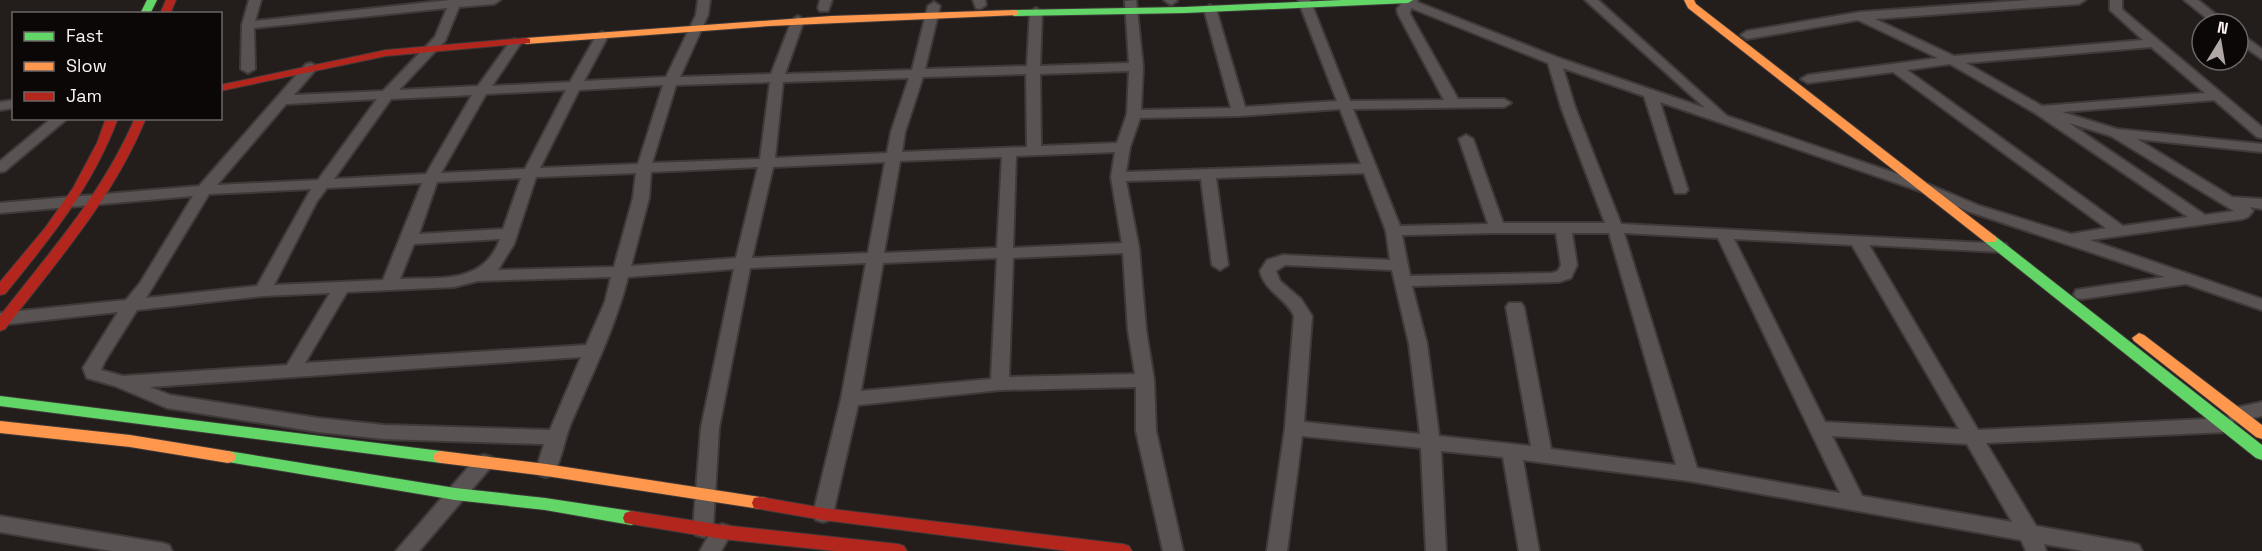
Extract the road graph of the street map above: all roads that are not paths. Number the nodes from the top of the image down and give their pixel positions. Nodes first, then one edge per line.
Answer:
1 (255, 0) edge
2 (494, 0) edge
3 (1171, 0) edge
4 (1592, 0) edge
5 (1689, 0) edge
6 (1701, 0) edge
7 (2079, 0) edge
8 (2116, 0) edge
9 (2190, 0) edge
10 (1357, 1) edge
11 (1410, 1) edge
12 (456, 2) edge
13 (980, 2) edge
14 (1305, 2) edge
15 (825, 4) edge
16 (1209, 4) edge
17 (1132, 6) edge
18 (933, 10) junction
19 (1036, 12) junction
20 (2206, 12) edge
21 (701, 14) edge
22 (1860, 16) junction
23 (798, 20) junction
24 (248, 25) junction
25 (1747, 35) junction
26 (602, 36) junction
27 (441, 38) junction
28 (515, 43) junction
29 (2153, 43) junction
30 (2250, 46) edge
31 (427, 50) junction
32 (2262, 55) edge
33 (1952, 60) junction
34 (1554, 61) junction
35 (311, 67) junction
36 (1136, 67) junction
37 (1895, 67) junction
38 (248, 69) junction
39 (1033, 70) junction
40 (918, 72) junction
41 (222, 74) edge
42 (777, 77) junction
43 (1808, 79) junction
44 (671, 81) junction
45 (576, 85) junction
46 (222, 88) edge
47 (482, 90) junction
48 (1650, 93) junction
49 (388, 94) junction
50 (2219, 96) junction
51 (283, 100) junction
52 (1453, 103) junction
53 (1504, 103) dead end
54 (1345, 105) junction
55 (2040, 111) junction
56 (1239, 112) junction
57 (1134, 114) junction
58 (59, 120) edge
59 (111, 120) edge
60 (140, 120) edge
61 (1727, 120) junction
62 (2116, 133) junction
63 (2262, 134) edge
64 (1466, 139) dead end
65 (1123, 147) junction
66 (2262, 148) edge
67 (1034, 151) junction
68 (1009, 153) junction
69 (894, 156) junction
70 (767, 162) junction
71 (644, 167) junction
72 (0, 168) edge
73 (1371, 168) junction
74 (530, 172) junction
75 (1208, 175) junction
76 (1118, 177) junction
77 (431, 178) junction
78 (321, 185) junction
79 (1924, 188) junction
80 (204, 190) junction
81 (1680, 190) dead end
82 (2229, 200) junction
83 (98, 201) junction
84 (71, 203) junction
85 (2262, 204) edge
86 (0, 208) edge
87 (1975, 209) junction
88 (2200, 218) junction
89 (1563, 227) junction
90 (1497, 228) junction
91 (1615, 228) junction
92 (1394, 231) junction
93 (2120, 231) junction
94 (1723, 232) junction
95 (508, 234) junction
96 (409, 239) junction
97 (1857, 239) junction
98 (2071, 239) junction
99 (2020, 244) dead end
100 (2000, 247) junction
101 (1131, 248) junction
102 (1007, 252) junction
103 (875, 258) junction
104 (742, 263) junction
105 (1220, 265) dead end
106 (621, 273) junction
107 (1400, 273) junction
108 (477, 276) junction
109 (2186, 279) junction
110 (389, 285) junction
111 (342, 287) junction
112 (2078, 290) joint
113 (0, 291) edge
114 (263, 291) junction
115 (2258, 302) edge
116 (132, 304) junction
117 (1515, 306) dead end
118 (2101, 308) dead end
119 (2, 321) edge
120 (2130, 330) dead end
121 (594, 350) junction
122 (292, 371) junction
123 (1145, 380) junction
124 (121, 382) junction
125 (1000, 384) junction
126 (850, 399) junction
127 (0, 401) edge
128 (2262, 409) edge
129 (2232, 420) junction
130 (0, 427) edge
131 (1294, 428) junction
132 (1818, 428) junction
133 (2262, 433) edge
134 (556, 437) junction
135 (1972, 437) junction
136 (1431, 442) junction
137 (1512, 451) junction
138 (2262, 453) edge
139 (1542, 454) junction
140 (484, 462) junction
141 (546, 470) junction
142 (1689, 474) junction
143 (455, 494) junction
144 (706, 494) junction
145 (1855, 502) junction
146 (823, 514) junction
147 (0, 524) edge
148 (712, 531) junction
149 (2033, 542) edge
150 (162, 551) edge
151 (406, 551) edge
152 (710, 551) edge
153 (898, 551) edge
154 (1123, 551) edge
155 (1173, 551) edge
156 (1277, 551) edge
157 (1436, 551) edge
158 (1529, 551) edge
159 (2132, 551) edge

1 - 24 street
2 - 12 street
3 - 16 street
3 - 17 street
4 - 61 street
5 - 79 street
6 - 25 street
7 - 22 street
8 - 29 street
9 - 20 street
10 - 11 street
10 - 14 street
11 - 34 street
11 - 52 street
12 - 24 street
12 - 27 street
13 - 17 street
13 - 18 street
14 - 16 street
14 - 54 street
15 - 18 street
15 - 21 street
16 - 17 street
16 - 56 street
17 - 19 street
17 - 36 street
18 - 19 street
18 - 23 street
18 - 40 street
19 - 39 street
21 - 23 street
21 - 26 street
21 - 27 street
21 - 44 street
22 - 25 street
22 - 33 street
23 - 42 street
24 - 38 street
25 - 43 street
26 - 28 street
26 - 45 street
27 - 31 street
27 - 38 street
28 - 31 street
28 - 47 street
29 - 33 street
29 - 50 street
30 - 32 street
31 - 35 street
31 - 49 street
33 - 37 street
33 - 55 street
34 - 48 street
34 - 91 street
35 - 46 street
35 - 51 street
36 - 39 street
36 - 57 street
37 - 43 street
37 - 93 street
38 - 41 street
39 - 40 street
39 - 67 street
40 - 42 street
40 - 69 street
42 - 44 street
42 - 70 street
43 - 87 street
44 - 45 street
44 - 71 street
45 - 47 street
45 - 74 street
47 - 49 street
47 - 77 street
48 - 61 street
48 - 81 street
49 - 51 street
49 - 78 street
50 - 55 street
50 - 63 street
51 - 80 street
52 - 53 street
52 - 54 street
54 - 56 street
54 - 73 street
55 - 62 street
55 - 88 street
56 - 57 street
57 - 65 street
58 - 72 street
59 - 84 street
60 - 83 street
61 - 79 street
62 - 66 street
62 - 82 street
64 - 90 street
65 - 67 street
65 - 76 street
67 - 68 street
68 - 69 street
68 - 102 street
69 - 70 street
69 - 103 street
70 - 71 street
70 - 104 street
71 - 74 street
71 - 106 street
73 - 75 street
73 - 92 street
74 - 77 street
74 - 95 street
75 - 76 street
75 - 105 street
76 - 101 street
77 - 78 street
77 - 96 street
78 - 80 street
78 - 114 street
79 - 87 street
79 - 100 street
80 - 83 street
80 - 116 street
82 - 85 street
82 - 88 street
83 - 84 street
83 - 119 street
84 - 86 street
84 - 113 street
87 - 98 street
87 - 99 street
88 - 93 street
89 - 90 street
89 - 91 street
89 - 107 street
90 - 92 street
91 - 94 street
91 - 142 street
92 - 107 street
93 - 98 street
94 - 97 street
94 - 132 street
95 - 96 street
95 - 108 street
96 - 110 street
97 - 100 street
97 - 135 street
98 - 109 street
100 - 129 street
101 - 102 street
101 - 123 street
102 - 103 street
102 - 125 street
103 - 104 street
103 - 126 street
104 - 106 street
104 - 144 street
106 - 108 street
106 - 121 street
107 - 131 street
107 - 136 street
108 - 110 street
109 - 112 street
109 - 115 street
110 - 111 street
111 - 114 street
111 - 122 street
112 - 118 street
114 - 116 street
116 - 119 street
116 - 124 street
117 - 139 street
120 - 129 street
121 - 122 street
121 - 134 street
122 - 124 street
123 - 125 street
123 - 155 street
124 - 134 street
125 - 126 street
126 - 146 street
127 - 140 street
128 - 129 street
129 - 133 street
129 - 135 street
129 - 138 street
130 - 143 street
131 - 136 street
131 - 156 street
132 - 135 street
132 - 145 street
134 - 141 street
135 - 149 street
136 - 137 street
136 - 157 street
137 - 139 street
137 - 158 street
139 - 142 street
140 - 141 street
140 - 143 street
141 - 144 street
142 - 145 street
143 - 148 street
143 - 151 street
144 - 146 street
144 - 148 street
145 - 149 street
146 - 154 street
147 - 150 street
148 - 152 street
148 - 153 street
149 - 159 street

